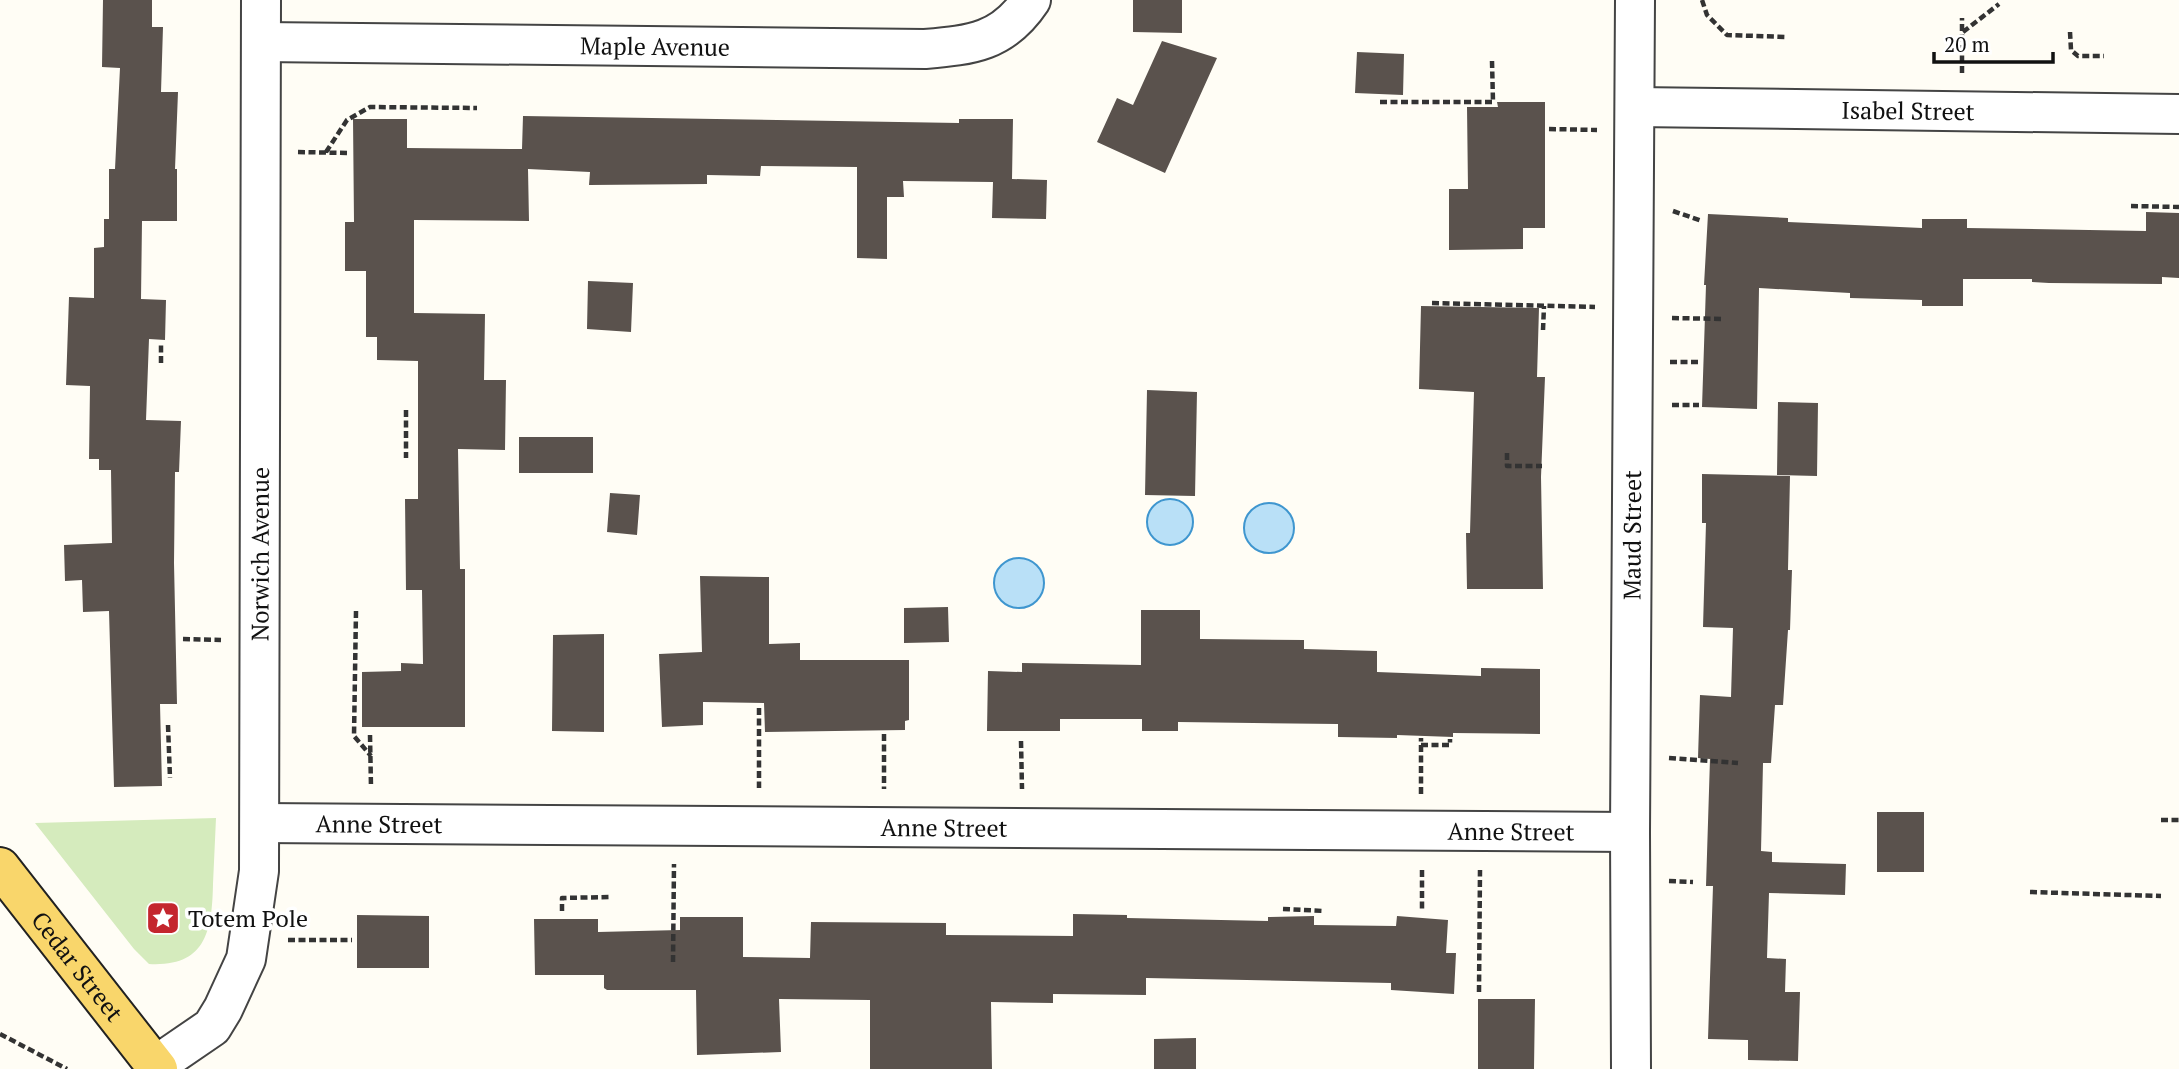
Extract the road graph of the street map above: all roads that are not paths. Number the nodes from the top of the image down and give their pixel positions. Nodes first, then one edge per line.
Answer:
1 (261, 0) edge
2 (1031, 0) edge
3 (1636, 0) edge
4 (261, 42) junction
5 (1635, 107) junction
6 (2179, 114) edge
7 (260, 823) junction
8 (1630, 832) junction
9 (0, 867) edge
10 (157, 1068) edge
11 (1631, 1069) edge

1 - 4 street, Norwich Avenue
2 - 4 street, Maple Avenue
3 - 5 street, Maud Street
4 - 7 street, Norwich Avenue
5 - 6 street, Isabel Street
5 - 8 street, Maud Street
7 - 8 street, Anne Street
7 - 10 street, Norwich Avenue
8 - 11 street, Maud Street
9 - 10 main road, Cedar Street

